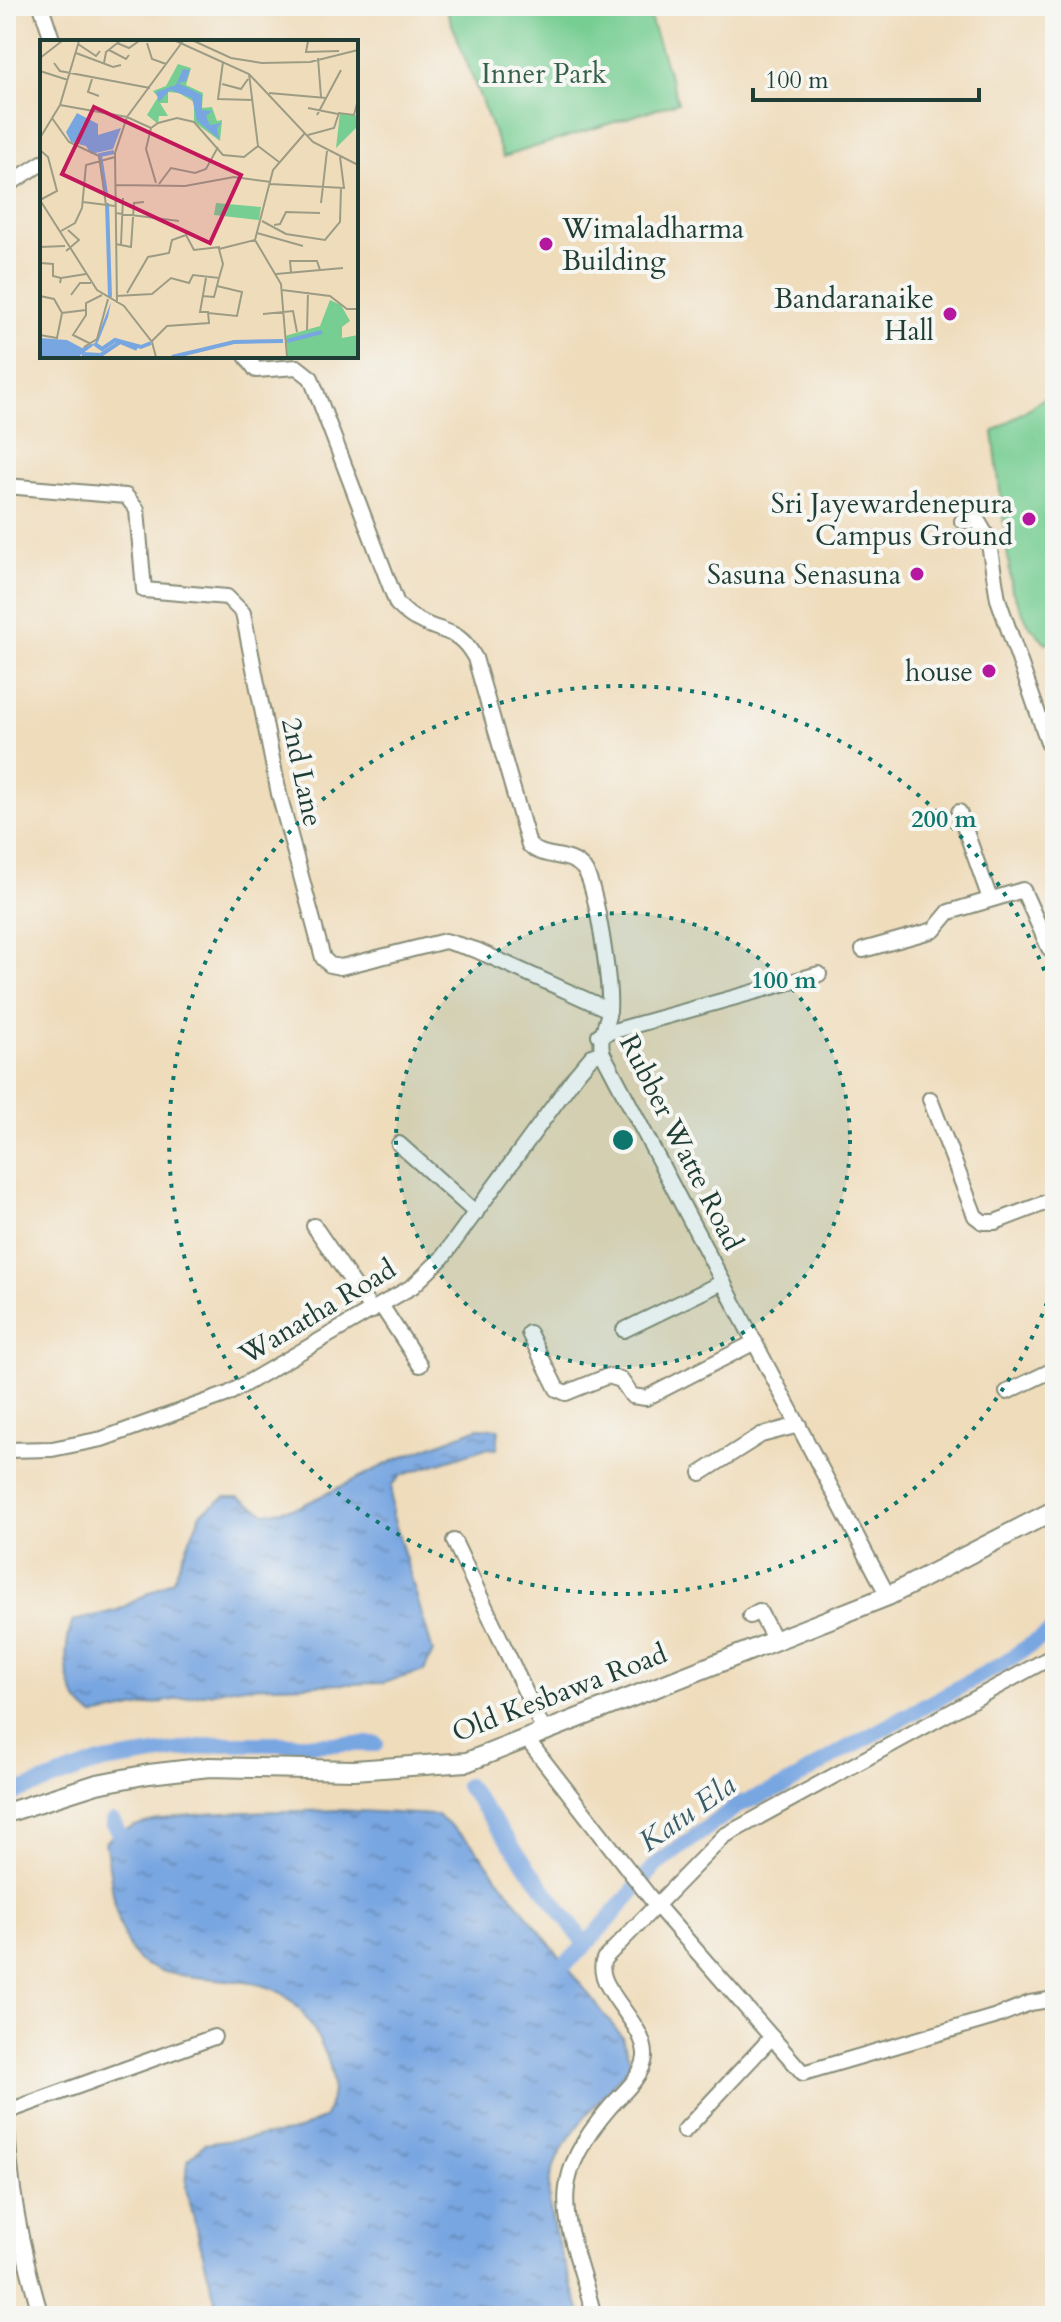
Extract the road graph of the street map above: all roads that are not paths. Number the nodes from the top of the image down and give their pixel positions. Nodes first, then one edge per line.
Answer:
1 (41, 6) edge
2 (52, 40) edge
3 (40, 164) edge
4 (6, 186) edge
5 (247, 358) edge
6 (6, 486) edge
7 (962, 521) dead end
8 (1055, 762) edge
9 (959, 812) dead end
10 (990, 899) junction
11 (863, 950) dead end
12 (1055, 953) edge
13 (819, 974) dead end
14 (609, 1010) junction
15 (599, 1035) junction
16 (602, 1052) junction
17 (930, 1099) dead end
18 (399, 1144) dead end
19 (1055, 1199) edge
20 (476, 1213) junction
21 (314, 1226) dead end
22 (723, 1282) junction
23 (376, 1308) junction
24 (624, 1330) dead end
25 (529, 1333) dead end
26 (755, 1342) junction
27 (420, 1365) dead end
28 (1055, 1369) edge
29 (1007, 1392) dead end
30 (799, 1425) junction
31 (6, 1450) edge
32 (701, 1473) dead end
33 (1055, 1510) edge
34 (454, 1541) dead end
35 (888, 1596) junction
36 (750, 1616) dead end
37 (774, 1639) junction
38 (1055, 1655) edge
39 (544, 1731) junction
40 (526, 1738) junction
41 (6, 1813) edge
42 (654, 1902) junction
43 (1055, 1999) edge
44 (214, 2037) dead end
45 (772, 2037) junction
46 (6, 2111) edge
47 (684, 2131) dead end
48 (41, 2316) edge
49 (594, 2316) edge

1 - 2 street
3 - 4 street
5 - 14 street, Rubber Watte Road
6 - 14 street, 2nd Lane
7 - 8 street
9 - 10 street
10 - 11 street
10 - 12 street
13 - 15 street
14 - 15 street, Rubber Watte Road
15 - 16 street, Rubber Watte Road
16 - 20 street, Wanatha Road
16 - 22 street, Rubber Watte Road
17 - 19 street
18 - 20 street
20 - 23 street, Wanatha Road
21 - 23 street
22 - 24 street
22 - 26 street, Rubber Watte Road
23 - 27 street
23 - 31 street, Wanatha Road
25 - 26 street
26 - 30 street, Rubber Watte Road
28 - 29 street
30 - 32 street
30 - 35 street, Rubber Watte Road
33 - 35 main road, Old Kesbawa Road
34 - 39 street
35 - 37 main road, Old Kesbawa Road
36 - 37 street
37 - 39 main road, Old Kesbawa Road
38 - 42 street
39 - 40 main road, Old Kesbawa Road
40 - 41 main road, Old Kesbawa Road
40 - 42 street
42 - 45 street
42 - 49 street
43 - 45 street
44 - 46 street
45 - 47 street
46 - 48 street

